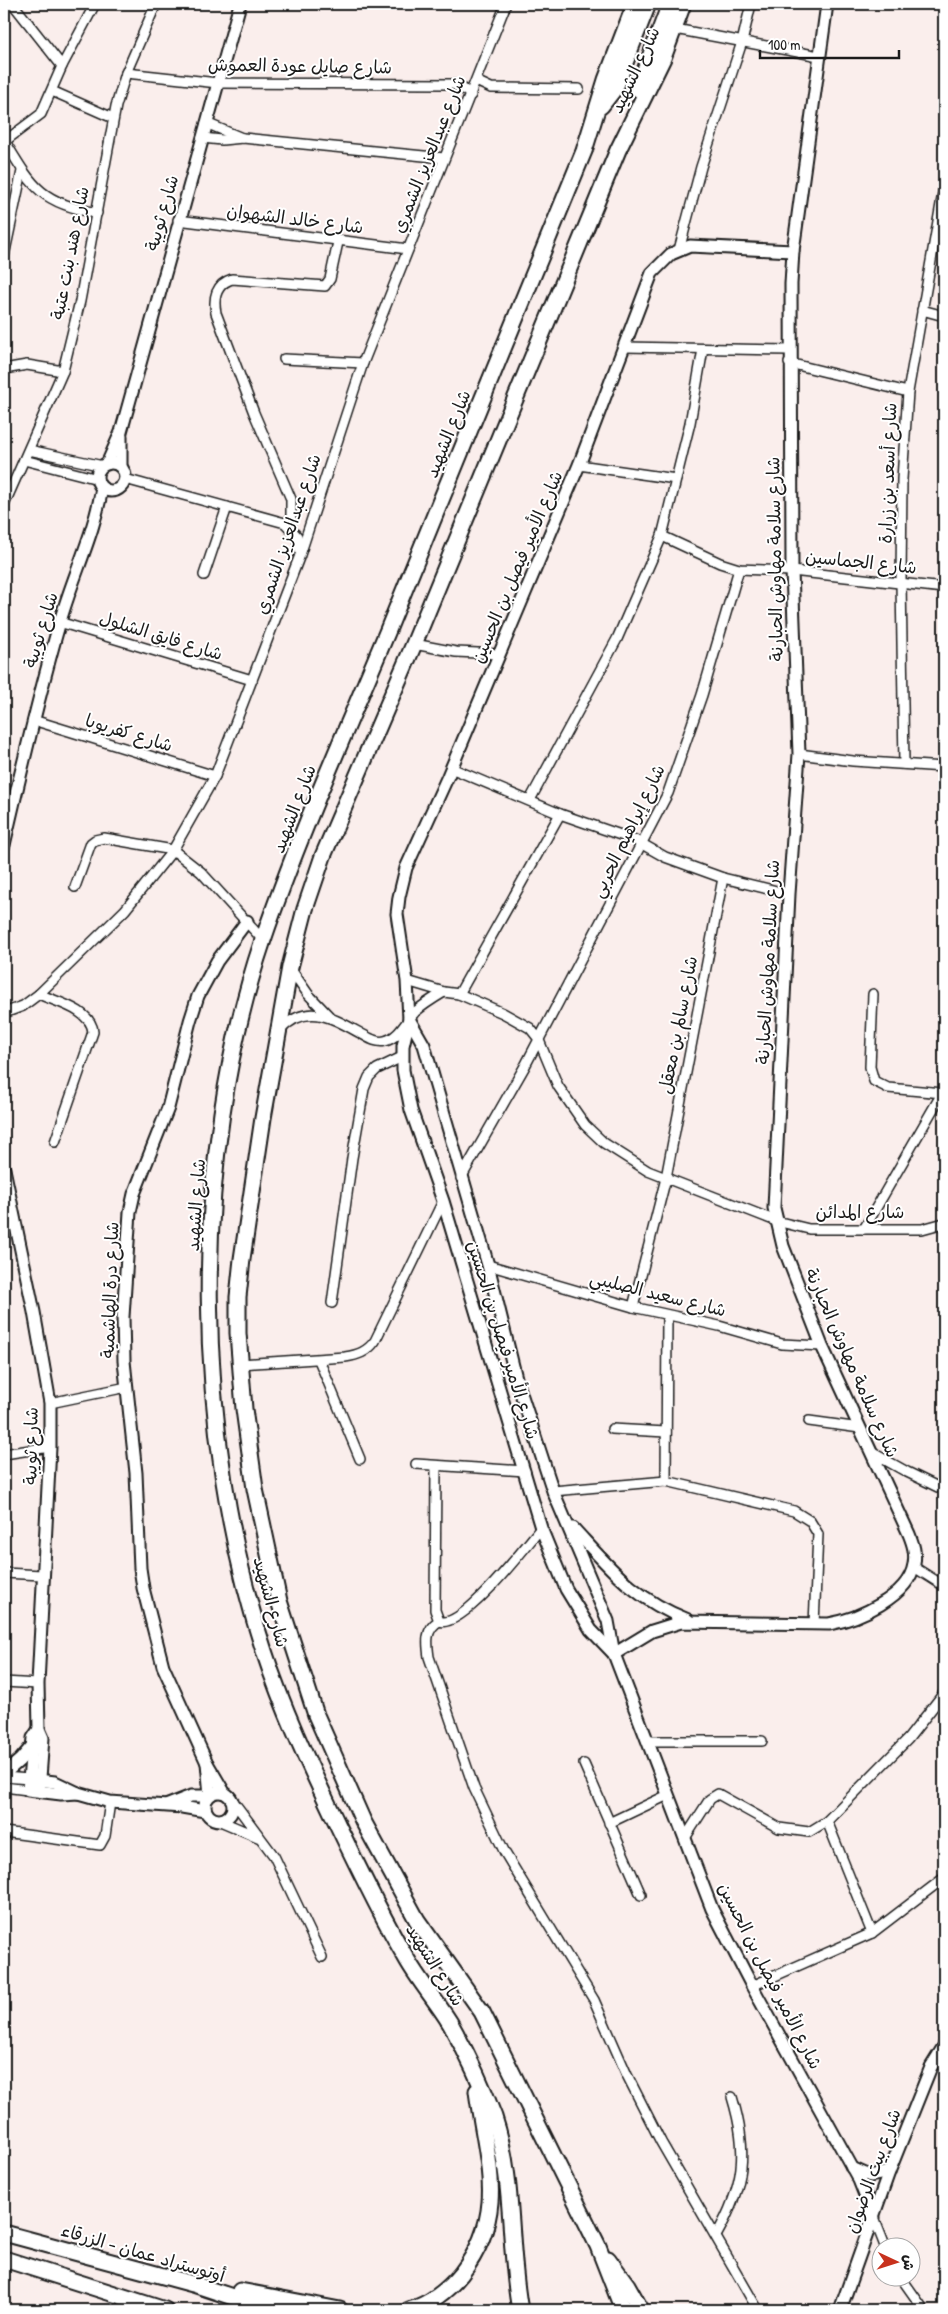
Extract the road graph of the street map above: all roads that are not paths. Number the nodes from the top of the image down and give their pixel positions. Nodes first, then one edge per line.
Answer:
1 (13, 4) edge
2 (94, 4) edge
3 (156, 4) edge
4 (240, 4) edge
5 (505, 4) edge
6 (635, 4) edge
7 (648, 4) edge
8 (670, 4) edge
9 (683, 4) edge
10 (751, 4) edge
11 (827, 4) edge
12 (675, 29) junction
13 (742, 42) junction
14 (819, 56) junction
15 (62, 66) junction
16 (126, 73) junction
17 (476, 81) junction
18 (218, 83) junction
19 (579, 89) dead end
20 (52, 91) junction
21 (471, 95) junction
22 (598, 110) junction
23 (113, 118) junction
24 (206, 123) junction
25 (202, 138) junction
26 (242, 138) junction
27 (4, 141) edge
28 (618, 150) junction
29 (444, 158) junction
30 (22, 172) junction
31 (944, 187) edge
32 (97, 213) junction
33 (178, 220) junction
34 (338, 242) junction
35 (408, 250) junction
36 (679, 250) junction
37 (793, 251) junction
38 (4, 256) edge
39 (922, 310) junction
40 (944, 316) edge
41 (626, 347) junction
42 (703, 349) junction
43 (789, 350) junction
44 (284, 359) dead end
45 (363, 363) junction
46 (790, 363) junction
47 (4, 370) edge
48 (63, 371) junction
49 (908, 392) junction
50 (121, 432) junction
51 (29, 450) junction
52 (24, 460) junction
53 (105, 465) junction
54 (579, 465) junction
55 (121, 466) junction
56 (125, 479) junction
57 (676, 479) junction
58 (100, 483) junction
59 (116, 490) junction
60 (4, 505) edge
61 (227, 507) junction
62 (98, 514) junction
63 (291, 527) junction
64 (662, 536) junction
65 (300, 555) junction
66 (739, 569) junction
67 (792, 572) junction
68 (204, 575) dead end
69 (901, 582) junction
70 (944, 588) edge
71 (60, 622) junction
72 (414, 644) junction
73 (500, 654) junction
74 (252, 680) junction
75 (33, 720) junction
76 (799, 754) junction
77 (904, 764) junction
78 (944, 767) edge
79 (451, 768) junction
80 (215, 776) junction
81 (530, 800) junction
82 (560, 814) junction
83 (644, 844) junction
84 (4, 845) edge
85 (173, 850) junction
86 (723, 878) junction
87 (74, 887) dead end
88 (789, 894) junction
89 (246, 921) junction
90 (263, 940) junction
91 (290, 967) junction
92 (407, 981) junction
93 (444, 992) junction
94 (38, 994) junction
95 (460, 994) junction
96 (873, 994) dead end
97 (4, 1013) edge
98 (331, 1018) junction
99 (409, 1019) junction
100 (279, 1031) junction
101 (538, 1038) junction
102 (402, 1057) junction
103 (944, 1092) edge
104 (55, 1142) dead end
105 (4, 1168) edge
106 (461, 1178) junction
107 (666, 1178) junction
108 (443, 1201) junction
109 (776, 1221) junction
110 (944, 1223) edge
111 (864, 1229) junction
112 (944, 1255) edge
113 (488, 1265) junction
114 (944, 1268) edge
115 (332, 1302) dead end
116 (633, 1307) junction
117 (667, 1315) junction
118 (822, 1346) junction
119 (318, 1360) junction
120 (240, 1364) junction
121 (127, 1387) junction
122 (50, 1403) junction
123 (809, 1421) dead end
124 (860, 1428) junction
125 (612, 1430) dead end
126 (666, 1432) junction
127 (50, 1447) junction
128 (871, 1452) junction
129 (4, 1454) edge
130 (360, 1459) dead end
131 (416, 1464) dead end
132 (436, 1466) junction
133 (525, 1471) junction
134 (666, 1481) junction
135 (944, 1490) edge
136 (553, 1491) junction
137 (567, 1522) junction
138 (542, 1528) junction
139 (914, 1567) junction
140 (4, 1573) edge
141 (42, 1575) junction
142 (944, 1586) edge
143 (439, 1621) junction
144 (692, 1621) junction
145 (814, 1624) junction
146 (614, 1654) junction
147 (4, 1682) edge
148 (38, 1684) junction
149 (944, 1693) edge
150 (39, 1729) junction
151 (648, 1741) junction
152 (762, 1742) dead end
153 (32, 1746) junction
154 (207, 1763) junction
155 (584, 1764) dead end
156 (4, 1774) edge
157 (4, 1777) edge
158 (34, 1785) junction
159 (4, 1787) edge
160 (209, 1795) junction
161 (668, 1795) junction
162 (228, 1796) junction
163 (110, 1802) junction
164 (167, 1806) junction
165 (205, 1811) junction
166 (218, 1820) junction
167 (827, 1821) junction
168 (609, 1824) junction
169 (4, 1832) edge
170 (261, 1838) junction
171 (685, 1838) junction
172 (944, 1878) edge
173 (641, 1895) dead end
174 (872, 1933) junction
175 (322, 1957) dead end
176 (752, 1986) junction
177 (944, 2046) edge
178 (475, 2072) junction
179 (732, 2097) dead end
180 (852, 2168) junction
181 (889, 2172) junction
182 (874, 2218) junction
183 (4, 2234) edge
184 (716, 2236) junction
185 (881, 2236) edge
186 (598, 2246) junction
187 (4, 2259) edge
188 (193, 2284) junction
189 (907, 2286) edge
190 (519, 2305) edge
191 (165, 2310) edge
192 (272, 2310) edge
193 (340, 2310) edge
194 (409, 2310) edge
195 (623, 2310) edge
196 (641, 2310) edge
197 (758, 2310) edge
198 (840, 2310) edge
199 (924, 2310) edge

1 - 15 street
2 - 15 street
3 - 16 street, شارع هند بنت عتبة
4 - 18 street, شارع ثويبة
5 - 17 street, شارع عبدالعزيز الشمري
6 - 22 highway, شارع الشهيد
7 - 22 highway, شارع الشهيد
8 - 28 highway, شارع الشهيد
9 - 12 highway, شارع الشهيد
10 - 13 street
11 - 14 street, شارع سلامة مهاوش الحبارنة
12 - 13 street
12 - 28 highway, شارع الشهيد
13 - 14 street
13 - 36 street
14 - 37 street, شارع سلامة مهاوش الحبارنة
15 - 20 street
16 - 18 street, شارع صايل عودة العموش
16 - 23 street, شارع هند بنت عتبة
17 - 19 street
17 - 21 street, شارع عبدالعزيز الشمري
18 - 21 street, شارع صايل عودة العموش
18 - 24 street, شارع ثويبة
20 - 23 street
20 - 27 street
21 - 29 street, شارع عبدالعزيز الشمري
22 - 90 highway, شارع الشهيد
23 - 32 street, شارع هند بنت عتبة
24 - 25 street, شارع ثويبة
24 - 26 street
25 - 26 street
25 - 33 street, شارع ثويبة
26 - 29 street
27 - 30 street
28 - 72 highway, شارع الشهيد
29 - 35 street, شارع عبدالعزيز الشمري
30 - 32 street
30 - 38 street
31 - 39 street, شارع أسعد بن زرارة
32 - 48 street, شارع هند بنت عتبة
33 - 34 street, شارع خالد الشهوان
33 - 50 street, شارع ثويبة
34 - 35 street, شارع خالد الشهوان
34 - 63 street
35 - 45 street, شارع عبدالعزيز الشمري
36 - 37 street, شارع الأمير فيصل بن الحسين
36 - 41 street, شارع الأمير فيصل بن الحسين
37 - 43 street, شارع سلامة مهاوش الحبارنة
39 - 40 street
39 - 49 street, شارع أسعد بن زرارة
41 - 42 street
41 - 54 street, شارع الأمير فيصل بن الحسين
42 - 43 street
42 - 57 street
43 - 46 street, شارع سلامة مهاوش الحبارنة
44 - 45 street
45 - 65 street, شارع عبدالعزيز الشمري
46 - 49 street
46 - 67 street, شارع سلامة مهاوش الحبارنة
47 - 48 street
48 - 51 street, شارع هند بنت عتبة
49 - 69 street, شارع أسعد بن زرارة
50 - 53 street, شارع ثويبة
50 - 55 street, شارع ثويبة
51 - 52 street, شارع هند بنت عتبة
51 - 53 street
52 - 58 street
52 - 60 street, شارع هند بنت عتبة
53 - 55 street
53 - 58 street, شارع ثويبة
54 - 57 street
54 - 73 street, شارع الأمير فيصل بن الحسين
55 - 56 street, شارع ثويبة
56 - 59 street, شارع ثويبة
56 - 61 street
57 - 64 street
58 - 59 street
58 - 62 street, شارع ثويبة
59 - 62 street, شارع ثويبة
61 - 63 street
61 - 68 street
62 - 71 street, شارع ثويبة
63 - 65 street
64 - 66 street, شارع الجماسين
64 - 81 street
65 - 74 street, شارع عبدالعزيز الشمري
66 - 67 street, شارع الجماسين
66 - 83 street, شارع إبراهيم الحربي
67 - 69 street, شارع الجماسين
67 - 76 street, شارع سلامة مهاوش الحبارنة
69 - 70 street, شارع الجماسين
69 - 77 street, شارع أسعد بن زرارة
71 - 74 street, شارع فايق الشلول
71 - 75 street, شارع ثويبة
72 - 73 street
72 - 91 highway, شارع الشهيد
73 - 79 street, شارع الأمير فيصل بن الحسين
74 - 80 street, شارع عبدالعزيز الشمري
75 - 80 street, شارع كفريوبا
75 - 84 street, شارع ثويبة
76 - 77 street
76 - 88 street, شارع سلامة مهاوش الحبارنة
77 - 78 street
79 - 81 street
79 - 92 street, شارع الأمير فيصل بن الحسين
80 - 85 street, شارع عبدالعزيز الشمري
81 - 82 street
82 - 83 street
82 - 95 street
83 - 86 street
83 - 101 street, شارع إبراهيم الحربي
85 - 87 street
85 - 89 street
85 - 94 street, شارع عبدالعزيز الشمري
86 - 88 street
86 - 107 street, شارع سالم بن معقل
88 - 109 street, شارع سلامة مهاوش الحبارنة
89 - 90 street
89 - 121 street, شارع درة الهاشمية
90 - 178 highway, شارع الشهيد
91 - 98 street
91 - 100 highway, شارع الشهيد
92 - 93 street
92 - 99 street, شارع الأمير فيصل بن الحسين
93 - 95 street
93 - 99 street
94 - 97 street, شارع عبدالعزيز الشمري
94 - 104 street
95 - 101 street
96 - 103 street
98 - 99 street
98 - 100 street
99 - 102 street, شارع الأمير فيصل بن الحسين
99 - 106 street, شارع الأمير فيصل بن الحسين
100 - 120 highway, شارع الشهيد
101 - 106 street, شارع إبراهيم الحربي
101 - 107 street, شارع المدائن
102 - 108 street, شارع الأمير فيصل بن الحسين
102 - 115 street
103 - 111 street
105 - 122 street, شارع ثويبة
106 - 113 street, شارع الأمير فيصل بن الحسين
107 - 109 street, شارع المدائن
107 - 116 street, شارع سالم بن معقل
108 - 119 street
108 - 133 street, شارع الأمير فيصل بن الحسين
109 - 111 street, شارع المدائن
109 - 118 street, شارع سلامة مهاوش الحبارنة
110 - 111 street, شارع المدائن
112 - 114 street
113 - 116 street, شارع سعيد الصليبي
113 - 136 street, شارع الأمير فيصل بن الحسين
116 - 117 street, شارع سعيد الصليبي
117 - 118 street, شارع سعيد الصليبي
117 - 126 street
118 - 124 street, شارع سلامة مهاوش الحبارنة
119 - 120 street
119 - 130 street
120 - 186 highway, شارع الشهيد
121 - 122 street
121 - 154 street, شارع درة الهاشمية
122 - 127 street, شارع ثويبة
123 - 124 street
124 - 128 street, شارع سلامة مهاوش الحبارنة
125 - 126 street
126 - 134 street
127 - 129 street
127 - 141 street, شارع ثويبة
128 - 135 street
128 - 139 street, شارع سلامة مهاوش الحبارنة
131 - 132 street
132 - 133 street
132 - 143 street
133 - 138 street, شارع الأمير فيصل بن الحسين
134 - 136 street
134 - 145 street
136 - 137 street, شارع الأمير فيصل بن الحسين
137 - 144 street
137 - 146 street, شارع الأمير فيصل بن الحسين
138 - 143 street
138 - 146 street, شارع الأمير فيصل بن الحسين
139 - 142 street
139 - 145 street
140 - 141 street
141 - 148 street, شارع ثويبة
143 - 184 street
144 - 145 street
144 - 146 street
146 - 151 street, شارع الأمير فيصل بن الحسين
147 - 148 street
148 - 150 street, شارع ثويبة
149 - 167 street
150 - 153 street, شارع ثويبة
150 - 158 street, شارع ثويبة
151 - 152 street
151 - 161 street, شارع الأمير فيصل بن الحسين
153 - 156 street
153 - 158 street, شارع ثويبة
154 - 160 street, شارع درة الهاشمية
154 - 162 street, شارع درة الهاشمية
155 - 168 street
157 - 158 street
158 - 159 street
158 - 163 street
160 - 162 street
160 - 164 street
160 - 165 street
161 - 168 street
161 - 171 street, شارع الأمير فيصل بن الحسين
162 - 166 street
162 - 170 street
163 - 164 street
163 - 169 street
164 - 165 street
165 - 166 street
166 - 170 street
167 - 171 street
167 - 174 street
168 - 173 street
170 - 175 street
171 - 176 street, شارع الأمير فيصل بن الحسين
172 - 174 street
174 - 176 street
176 - 180 street, شارع الأمير فيصل بن الحسين
177 - 181 street, شارع بيت الرضوان
178 - 190 highway, شارع الشهيد
178 - 194 highway
179 - 184 street
180 - 181 street
180 - 182 street, شارع الأمير فيصل بن الحسين
181 - 182 street, شارع بيت الرضوان
182 - 185 street
182 - 198 street, شارع بيت الرضوان
183 - 188 highway, أوتوستراد عمان - الزرقاء
184 - 197 street
186 - 195 highway, شارع الشهيد
186 - 196 highway
187 - 191 highway
188 - 192 highway, أوتوستراد عمان - الزرقاء
188 - 193 highway
189 - 199 street

